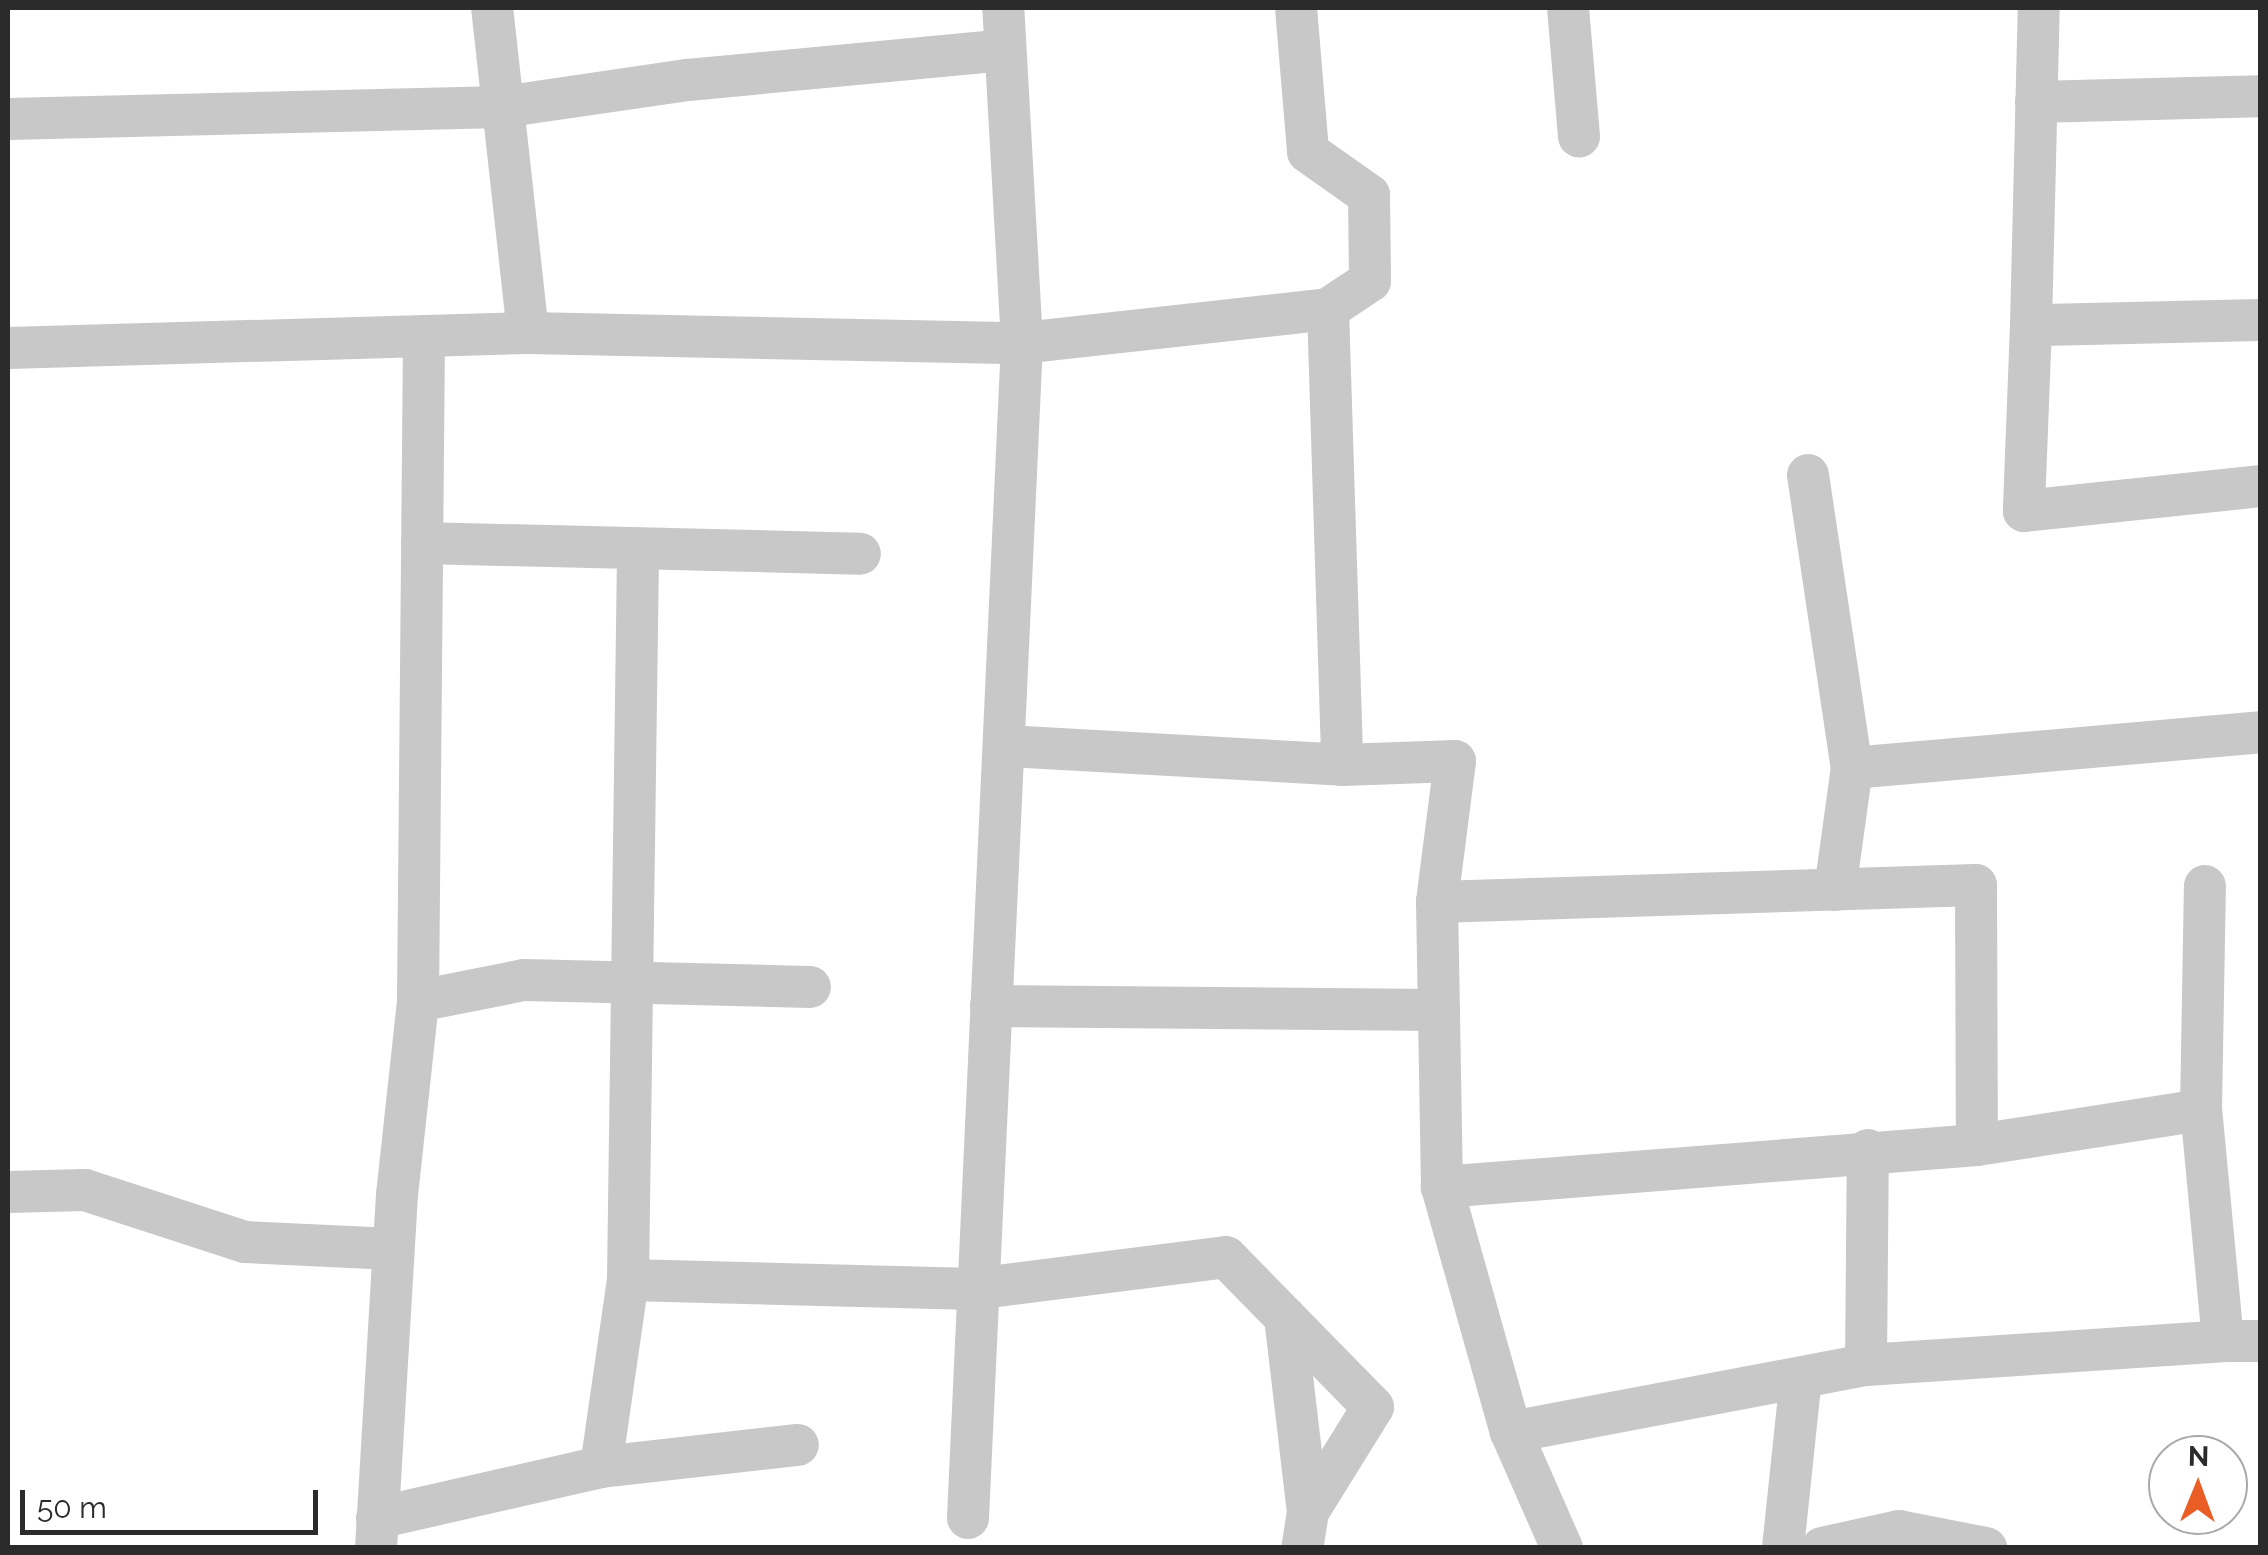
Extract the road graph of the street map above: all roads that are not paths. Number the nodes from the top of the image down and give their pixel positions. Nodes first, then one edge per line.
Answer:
1 (492, 8) edge
2 (1003, 8) edge
3 (1296, 8) edge
4 (1568, 8) edge
5 (2038, 8) edge
6 (1005, 50) junction
7 (2260, 96) edge
8 (2036, 102) junction
9 (502, 108) junction
10 (8, 119) edge
11 (1579, 138) dead end
12 (1328, 309) junction
13 (2260, 320) edge
14 (2031, 325) junction
15 (528, 333) junction
16 (424, 336) junction
17 (1022, 343) junction
18 (8, 348) edge
19 (1808, 475) dead end
20 (2260, 486) edge
21 (422, 543) junction
22 (638, 553) junction
23 (860, 554) dead end
24 (2260, 732) edge
25 (1007, 746) junction
26 (1342, 765) junction
27 (1852, 768) junction
28 (2204, 886) dead end
29 (1834, 890) junction
30 (1437, 902) junction
31 (632, 986) junction
32 (810, 987) dead end
33 (418, 1001) junction
34 (992, 1006) junction
35 (1438, 1010) junction
36 (2200, 1110) junction
37 (1977, 1145) junction
38 (1868, 1150) junction
39 (1442, 1187) junction
40 (8, 1192) edge
41 (393, 1249) junction
42 (628, 1280) junction
43 (974, 1289) junction
44 (1285, 1317) junction
45 (2242, 1341) edge
46 (1866, 1366) junction
47 (1801, 1378) junction
48 (1511, 1432) junction
49 (798, 1445) dead end
50 (601, 1467) junction
51 (968, 1518) dead end
52 (1305, 1530) edge
53 (376, 1533) edge
54 (1562, 1548) edge
55 (1783, 1548) edge
56 (1822, 1548) edge
57 (1986, 1548) edge

1 - 9 street
2 - 6 street
3 - 12 street
4 - 11 street
5 - 8 street
6 - 9 street
6 - 17 street
7 - 8 street
8 - 14 street
9 - 10 street
9 - 15 street
12 - 17 street
12 - 26 street
13 - 14 street
14 - 20 street
15 - 16 street
15 - 17 street
16 - 18 street
16 - 21 street
17 - 25 street
19 - 27 street
21 - 22 street
21 - 33 street
22 - 23 street
22 - 31 street
24 - 27 street
25 - 26 street
25 - 34 street
26 - 30 street
27 - 29 street
28 - 36 street
29 - 30 street
29 - 37 street
30 - 35 street
31 - 32 street
31 - 33 street
31 - 42 street
33 - 41 street
34 - 35 street
34 - 43 street
35 - 39 street
36 - 37 street
36 - 45 street
37 - 38 street
38 - 39 street
38 - 46 street
39 - 48 street
40 - 41 street
41 - 53 street
42 - 43 street
42 - 50 street
43 - 44 street
43 - 51 street
44 - 52 street
44 - 52 street
45 - 46 street
46 - 47 street
47 - 48 street
47 - 55 street
48 - 54 street
49 - 50 street
50 - 53 street
56 - 57 street

